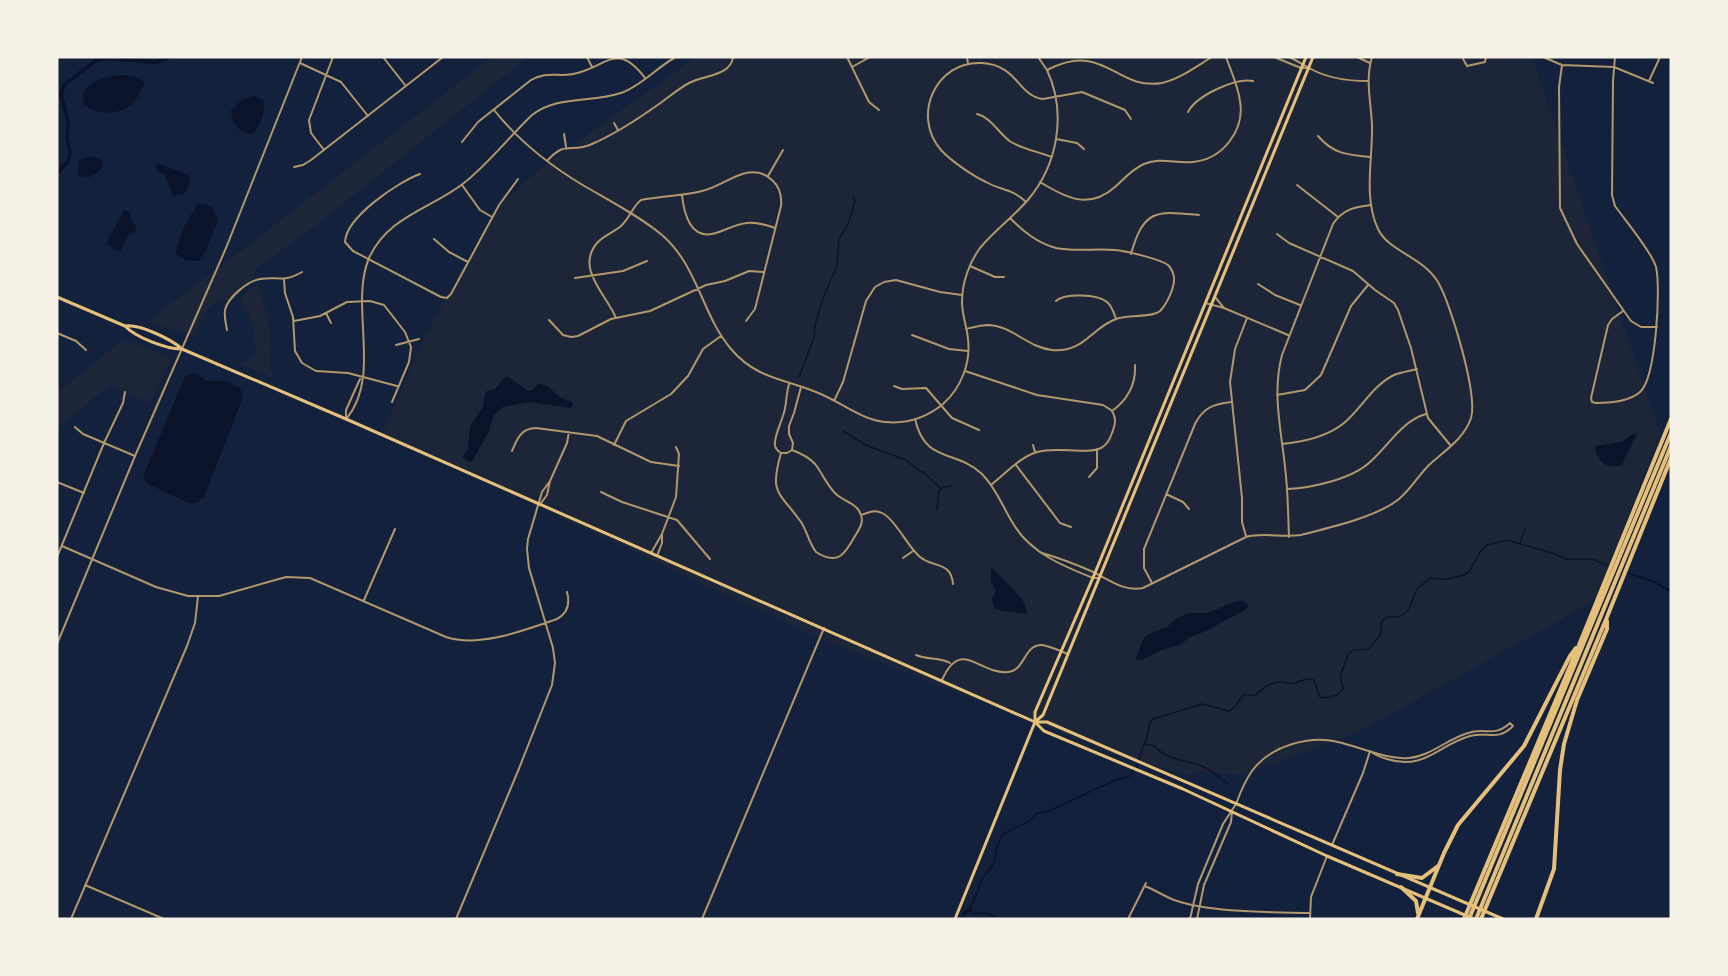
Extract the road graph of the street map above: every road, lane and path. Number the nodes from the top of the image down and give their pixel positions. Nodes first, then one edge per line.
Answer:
1 (302, 57) edge
2 (333, 57) edge
3 (383, 57) edge
4 (443, 57) edge
5 (586, 57) edge
6 (676, 57) edge
7 (733, 57) edge
8 (847, 57) edge
9 (870, 57) edge
10 (967, 57) edge
11 (1038, 57) edge
12 (1212, 57) edge
13 (1226, 57) edge
14 (1274, 57) edge
15 (1289, 57) edge
16 (1306, 57) edge
17 (1313, 57) edge
18 (1357, 57) edge
19 (1372, 57) edge
20 (1462, 57) edge
21 (1486, 57) edge
22 (1543, 57) edge
23 (1615, 57) edge
24 (1660, 57) edge
25 (1080, 58) edge
26 (300, 63) junction
27 (1303, 63) junction
28 (1370, 63) junction
29 (968, 64) junction
30 (1562, 65) junction
31 (592, 67) junction
32 (852, 67) junction
33 (1614, 67) junction
34 (1301, 68) junction
35 (1308, 68) junction
36 (1047, 70) junction
37 (327, 74) junction
38 (645, 78) junction
39 (1253, 81) dead end
40 (1368, 81) junction
41 (1649, 81) junction
42 (1235, 83) junction
43 (1653, 83) dead end
44 (406, 86) junction
45 (1056, 97) junction
46 (494, 110) junction
47 (879, 110) dead end
48 (1188, 112) dead end
49 (977, 114) dead end
50 (368, 116) junction
51 (1131, 119) dead end
52 (614, 123) dead end
53 (618, 130) junction
54 (515, 133) junction
55 (564, 135) dead end
56 (1318, 136) dead end
57 (1056, 139) junction
58 (462, 142) dead end
59 (566, 148) junction
60 (1084, 149) dead end
61 (324, 150) junction
62 (783, 150) dead end
63 (1214, 156) junction
64 (1052, 157) junction
65 (1371, 157) junction
66 (547, 161) junction
67 (1218, 162) dead end
68 (294, 166) dead end
69 (420, 174) dead end
70 (768, 176) junction
71 (518, 179) dead end
72 (1040, 182) junction
73 (461, 185) junction
74 (1297, 185) dead end
75 (682, 195) junction
76 (1026, 202) junction
77 (1371, 205) junction
78 (630, 213) junction
79 (1199, 215) dead end
80 (1338, 217) junction
81 (492, 218) junction
82 (1010, 218) junction
83 (775, 228) junction
84 (1277, 234) dead end
85 (434, 239) dead end
86 (1131, 254) junction
87 (1321, 256) junction
88 (368, 260) junction
89 (647, 261) dead end
90 (468, 262) junction
91 (970, 266) junction
92 (1179, 269) dead end
93 (1172, 271) junction
94 (302, 272) dead end
95 (763, 272) junction
96 (592, 276) junction
97 (1004, 277) dead end
98 (574, 278) dead end
99 (284, 280) junction
100 (1258, 284) dead end
101 (1368, 285) junction
102 (699, 288) junction
103 (962, 295) junction
104 (1215, 296) junction
105 (57, 297) edge
106 (362, 301) junction
107 (1056, 301) dead end
108 (1205, 303) junction
109 (1300, 305) junction
110 (1211, 306) junction
111 (1224, 309) junction
112 (1623, 311) junction
113 (326, 313) junction
114 (1155, 314) junction
115 (616, 318) junction
116 (1247, 318) junction
117 (1116, 319) junction
118 (1157, 319) dead end
119 (549, 320) dead end
120 (294, 321) junction
121 (746, 321) dead end
122 (331, 323) dead end
123 (125, 326) junction
124 (1657, 327) junction
125 (966, 329) junction
126 (227, 330) dead end
127 (58, 333) edge
128 (912, 335) dead end
129 (1288, 335) junction
130 (721, 336) junction
131 (57, 338) edge
132 (419, 339) dead end
133 (410, 341) junction
134 (396, 345) dead end
135 (182, 349) junction
136 (86, 350) dead end
137 (969, 351) junction
138 (1228, 351) dead end
139 (1234, 352) junction
140 (1135, 365) dead end
141 (1417, 369) junction
142 (965, 371) junction
143 (362, 376) junction
144 (789, 384) junction
145 (398, 386) junction
146 (894, 386) dead end
147 (801, 387) junction
148 (125, 392) dead end
149 (1277, 395) junction
150 (834, 401) junction
151 (392, 402) dead end
152 (1205, 402) dead end
153 (1231, 402) junction
154 (941, 405) junction
155 (1208, 407) junction
156 (1112, 411) junction
157 (1426, 414) junction
158 (346, 419) junction
159 (915, 419) junction
160 (1671, 419) edge
161 (75, 427) dead end
162 (979, 430) dead end
163 (569, 432) junction
164 (1671, 433) edge
165 (104, 443) junction
166 (1282, 444) junction
167 (614, 445) junction
168 (1033, 445) dead end
169 (1451, 446) junction
170 (1671, 446) edge
171 (676, 447) dead end
172 (1097, 449) junction
173 (792, 450) junction
174 (512, 451) dead end
175 (1035, 452) junction
176 (782, 453) junction
177 (135, 456) junction
178 (1671, 458) edge
179 (1016, 465) junction
180 (679, 466) junction
181 (1089, 477) dead end
182 (550, 481) junction
183 (57, 482) edge
184 (991, 485) junction
185 (1287, 489) junction
186 (601, 492) dead end
187 (84, 493) junction
188 (1166, 494) junction
189 (539, 504) junction
190 (1189, 509) dead end
191 (861, 515) junction
192 (669, 517) junction
193 (1071, 527) dead end
194 (395, 529) dead end
195 (662, 534) junction
196 (1246, 537) junction
197 (1289, 537) junction
198 (62, 546) junction
199 (914, 550) junction
200 (1042, 553) junction
201 (651, 554) junction
202 (657, 556) junction
203 (57, 557) edge
204 (92, 558) junction
205 (903, 558) dead end
206 (1616, 558) junction
207 (710, 559) dead end
208 (1626, 562) junction
209 (1095, 573) junction
210 (1609, 576) junction
211 (1100, 577) junction
212 (1093, 578) junction
213 (1619, 579) junction
214 (1152, 584) junction
215 (953, 585) dead end
216 (567, 592) dead end
217 (198, 596) junction
218 (364, 600) junction
219 (1607, 617) junction
220 (546, 623) junction
221 (824, 628) junction
222 (57, 644) edge
223 (1579, 645) junction
224 (1061, 651) junction
225 (1068, 654) junction
226 (916, 655) dead end
227 (951, 664) junction
228 (942, 681) junction
229 (1035, 722) junction
230 (1512, 724) dead end
231 (1370, 751) junction
232 (1236, 804) junction
233 (1232, 812) junction
234 (1332, 845) junction
235 (1327, 856) junction
236 (1438, 866) junction
237 (1397, 874) junction
238 (86, 885) junction
239 (1401, 887) junction
240 (1430, 888) junction
241 (1426, 898) junction
242 (1192, 904) junction
243 (1199, 905) junction
244 (1309, 913) junction
245 (1418, 917) edge
246 (1538, 918) edge
247 (71, 919) edge
248 (164, 919) edge
249 (456, 919) edge
250 (702, 919) edge
251 (955, 919) edge
252 (1128, 919) edge
253 (1190, 919) edge
254 (1197, 919) edge
255 (1310, 919) edge
256 (1464, 919) edge
257 (1469, 919) edge
258 (1475, 919) edge
259 (1481, 919) edge
260 (1502, 919) edge

1 - 26 street
2 - 37 street
3 - 44 street
4 - 44 street
5 - 31 street
6 - 38 street
7 - 53 street
8 - 32 street
9 - 32 street
10 - 29 street
11 - 36 street
12 - 25 street
13 - 42 street
14 - 34 street
15 - 27 street
16 - 27 main road
17 - 35 main road
18 - 28 street
19 - 28 street
20 - 21 street
22 - 30 street
23 - 33 street
24 - 41 street
25 - 36 street
26 - 37 street
26 - 135 street
27 - 34 main road
27 - 35 street
28 - 40 street
29 - 45 street
29 - 76 street
30 - 33 street
30 - 112 street
31 - 38 street
31 - 46 street
32 - 47 street
33 - 41 street
33 - 124 street
34 - 35 street
34 - 108 main road
35 - 40 street
35 - 104 main road
36 - 45 street
37 - 50 street
37 - 61 street
38 - 54 street
39 - 42 street
40 - 65 street
41 - 43 street
42 - 48 street
42 - 63 street
44 - 50 street
45 - 51 street
45 - 57 street
46 - 54 street
46 - 58 street
49 - 64 street
50 - 61 street
52 - 53 street
53 - 59 street
54 - 66 street
54 - 73 street
55 - 59 street
56 - 65 street
57 - 60 street
57 - 64 street
59 - 66 street
61 - 68 street
62 - 70 street
63 - 67 street
63 - 72 street
64 - 72 street
65 - 77 street
66 - 78 street
69 - 88 street
70 - 75 street
70 - 83 street
71 - 81 street
72 - 76 street
73 - 81 street
73 - 88 street
74 - 80 street
75 - 78 street
75 - 83 street
76 - 82 street
77 - 80 street
77 - 169 street
78 - 96 street
78 - 102 street
79 - 86 street
80 - 87 street
81 - 90 street
82 - 86 street
82 - 91 street
83 - 95 street
84 - 87 street
85 - 90 street
86 - 93 street
87 - 101 street
87 - 109 street
88 - 90 street
88 - 106 street
89 - 96 street
91 - 97 street
91 - 103 street
92 - 93 street
93 - 114 street
94 - 99 street
95 - 102 street
95 - 121 street
96 - 98 street
96 - 115 street
99 - 120 street
99 - 126 street
100 - 109 street
101 - 141 street
101 - 149 street
102 - 115 street
102 - 130 street
103 - 125 street
103 - 150 street
104 - 110 main road
104 - 111 street
105 - 123 main road
106 - 113 street
106 - 133 street
106 - 143 street
107 - 117 street
108 - 110 street
108 - 209 main road
109 - 129 street
110 - 111 street
110 - 211 main road
111 - 116 street
112 - 124 street
112 - 124 street
113 - 120 street
113 - 122 street
114 - 117 street
114 - 118 street
115 - 119 street
116 - 129 street
116 - 139 street
117 - 125 street
120 - 143 street
123 - 135 main road
123 - 135 main road
125 - 137 street
127 - 131 street
127 - 136 street
128 - 137 street
129 - 149 street
130 - 144 street
130 - 167 street
132 - 133 street
133 - 134 street
133 - 145 street
135 - 158 main road
135 - 177 street
137 - 142 street
138 - 139 street
139 - 153 street
140 - 156 street
141 - 157 street
141 - 166 street
142 - 154 street
142 - 156 street
143 - 145 street
143 - 158 street
144 - 147 street
144 - 176 street
145 - 151 street
146 - 154 street
147 - 150 street
147 - 173 street
148 - 165 street
149 - 166 street
150 - 159 street
152 - 155 street
153 - 155 street
153 - 196 street
154 - 159 street
154 - 162 street
155 - 188 street
156 - 172 street
157 - 169 street
157 - 185 street
158 - 189 main road
159 - 184 street
160 - 206 highway
161 - 165 street
163 - 167 street
163 - 174 street
163 - 182 street
164 - 206 highway
165 - 177 street
165 - 187 street
166 - 185 street
167 - 180 street
168 - 175 street
169 - 197 street
170 - 208 highway
171 - 180 street
172 - 175 street
172 - 181 street
173 - 176 street
173 - 191 street
175 - 179 street
176 - 191 street
177 - 204 street
178 - 208 highway
179 - 184 street
179 - 193 street
180 - 192 street
182 - 189 street
182 - 189 street
183 - 187 street
184 - 200 street
185 - 197 street
186 - 192 street
187 - 198 street
188 - 190 street
188 - 214 street
189 - 201 main road
189 - 220 street
191 - 199 street
192 - 195 street
192 - 207 street
194 - 218 street
195 - 201 street
195 - 202 street
196 - 197 street
196 - 214 street
198 - 203 street
198 - 204 street
199 - 205 street
199 - 215 street
200 - 209 street
200 - 212 street
201 - 202 main road
202 - 221 main road
204 - 217 street
204 - 222 street
206 - 210 highway
208 - 213 highway
209 - 211 street
209 - 212 main road
210 - 223 highway
210 - 257 highway
211 - 212 street
211 - 214 street
211 - 225 main road
212 - 224 main road
213 - 219 highway
213 - 258 highway
216 - 220 street
217 - 218 street
217 - 238 street
218 - 220 street
219 - 246 highway
219 - 259 highway
220 - 249 street
221 - 228 main road
221 - 250 street
223 - 236 highway
223 - 256 highway
224 - 225 street
224 - 227 street
224 - 229 main road
225 - 229 main road
226 - 227 street
227 - 228 street
228 - 229 main road
229 - 232 main road
229 - 233 main road
229 - 251 main road
230 - 231 street
231 - 232 street
231 - 234 street
232 - 233 street
232 - 234 main road
233 - 235 main road
233 - 242 street
233 - 243 street
234 - 237 main road
235 - 239 main road
235 - 244 street
236 - 237 highway
236 - 240 highway
237 - 240 main road
238 - 247 street
238 - 248 street
239 - 241 main road
239 - 245 highway
240 - 241 highway
240 - 260 main road
241 - 245 highway
241 - 258 main road
242 - 243 street
242 - 252 street
242 - 253 street
243 - 244 street
243 - 254 street
244 - 255 street

